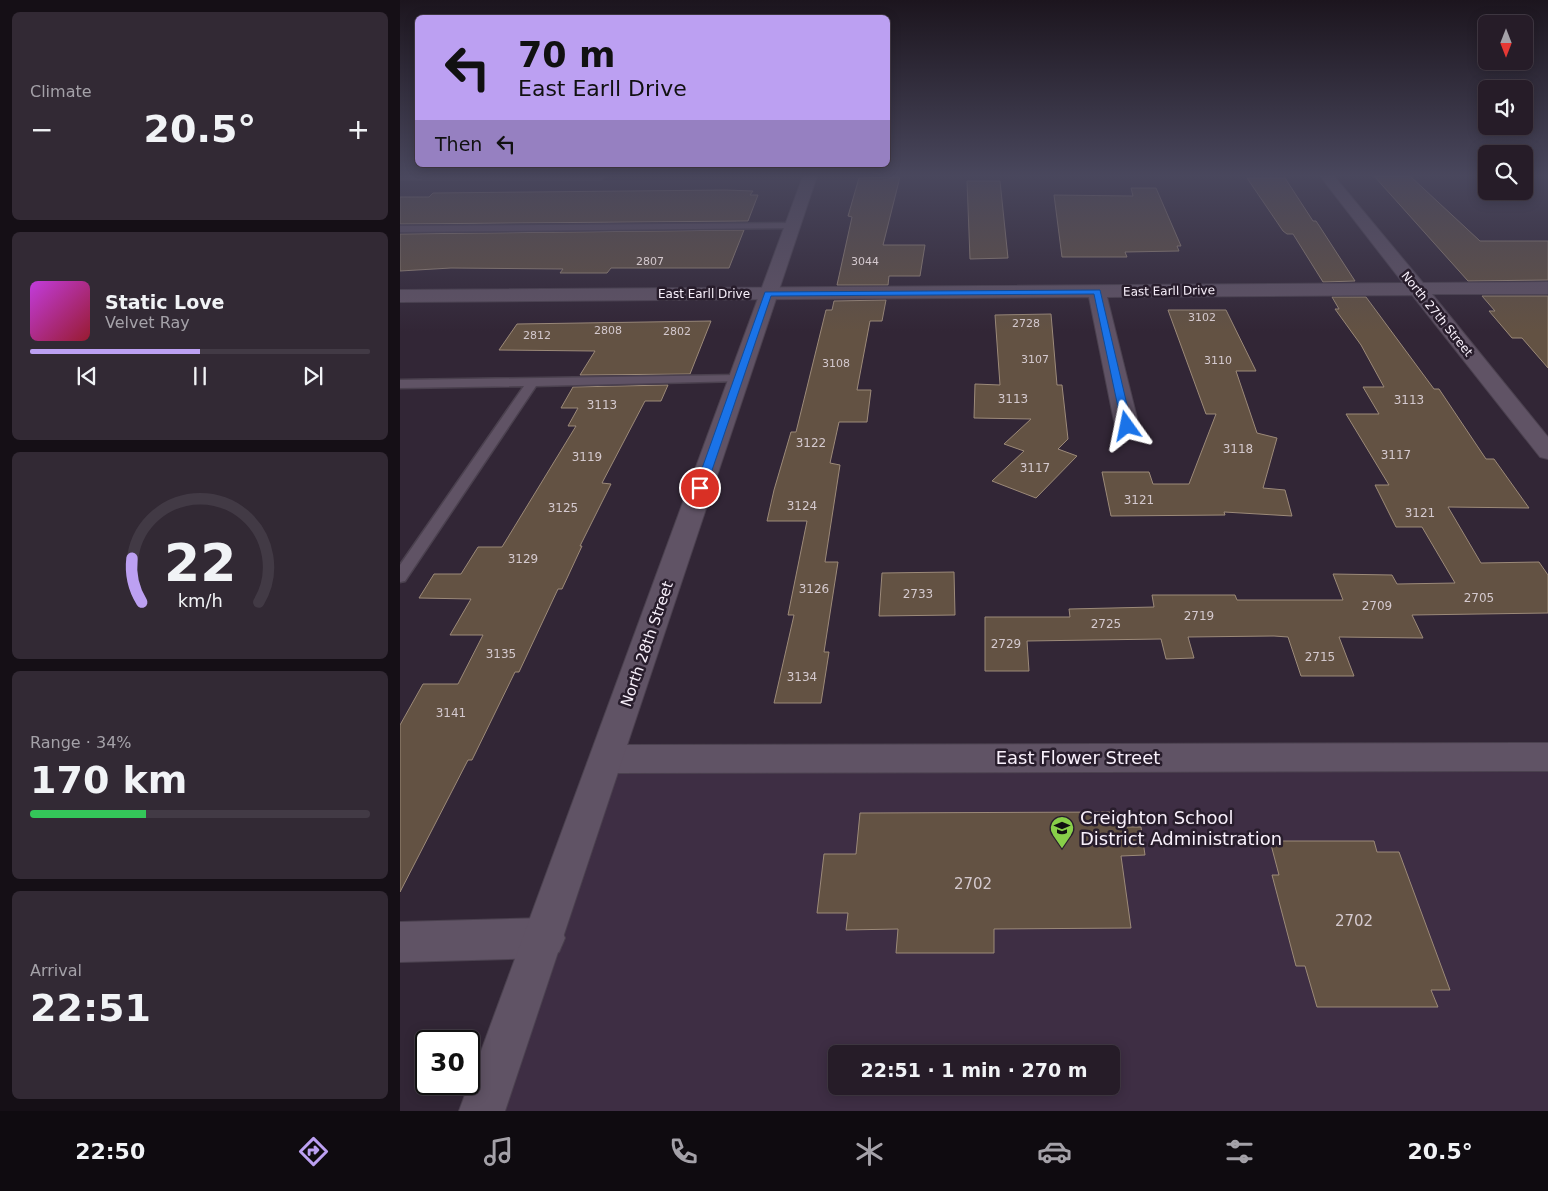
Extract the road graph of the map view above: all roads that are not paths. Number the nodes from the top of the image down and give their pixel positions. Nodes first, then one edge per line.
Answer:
1 (400, 228) edge
2 (430, 228) edge
3 (791, 228) edge
4 (1368, 228) edge
5 (1548, 288) edge
6 (1416, 289) junction
7 (1097, 292) junction
8 (768, 294) junction
9 (400, 296) edge
10 (738, 379) junction
11 (532, 383) junction
12 (400, 384) edge
13 (1127, 426) dead end
14 (1548, 452) edge
15 (400, 577) edge
16 (1548, 757) edge
17 (607, 759) junction
18 (546, 938) junction
19 (400, 942) edge
20 (482, 1111) edge

1 - 2 lane
3 - 8 street, North 28th Street
4 - 6 street, North 27th Street
5 - 6 street, East Earll Drive
6 - 7 street, East Earll Drive
6 - 14 street, North 27th Street
7 - 8 street, East Earll Drive
7 - 13 street
8 - 9 street, East Earll Drive
8 - 10 street, North 28th Street
10 - 11 lane
10 - 17 street, North 28th Street
11 - 12 lane
11 - 15 lane
16 - 17 street, East Flower Street
17 - 18 street, North 28th Street
18 - 19 street
18 - 20 street, North 28th Street

